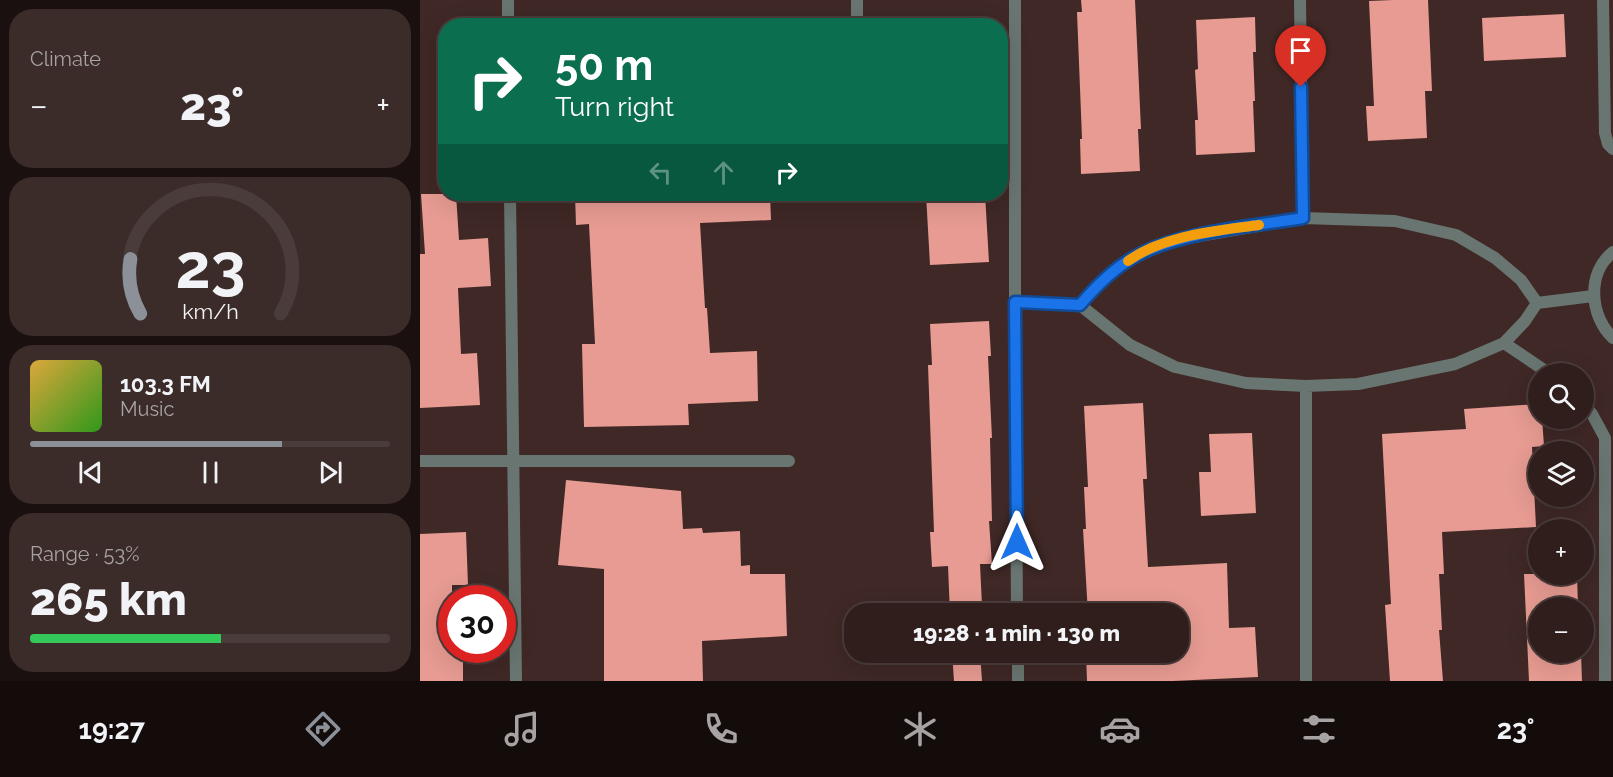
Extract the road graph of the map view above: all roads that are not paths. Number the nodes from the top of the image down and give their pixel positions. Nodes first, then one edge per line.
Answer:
1 (508, 0) edge
2 (857, 0) edge
3 (1015, 0) edge
4 (1300, 0) edge
5 (1603, 0) edge
6 (508, 18) edge
7 (857, 18) edge
8 (1613, 149) edge
9 (510, 201) edge
10 (1303, 218) junction
11 (1613, 252) edge
12 (1593, 296) junction
13 (1015, 302) junction
14 (1537, 303) junction
15 (1080, 305) junction
16 (1613, 338) edge
17 (1504, 343) junction
18 (1534, 363) edge
19 (1306, 386) junction
20 (1594, 418) edge
21 (420, 460) edge
22 (789, 461) dead end
23 (513, 462) junction
24 (1017, 603) edge
25 (1018, 663) edge
26 (516, 681) edge
27 (1018, 681) edge
28 (1306, 681) edge
29 (1605, 681) edge

1 - 6 street
2 - 7 street
3 - 13 street
4 - 10 street
5 - 8 street
9 - 23 street
10 - 14 street
10 - 15 street
11 - 12 street
12 - 14 street
12 - 16 street
13 - 15 street
13 - 24 street
14 - 17 street
15 - 19 street
17 - 18 street
17 - 19 street
19 - 28 street
20 - 29 street
21 - 23 street
22 - 23 street
23 - 26 street
25 - 27 street

